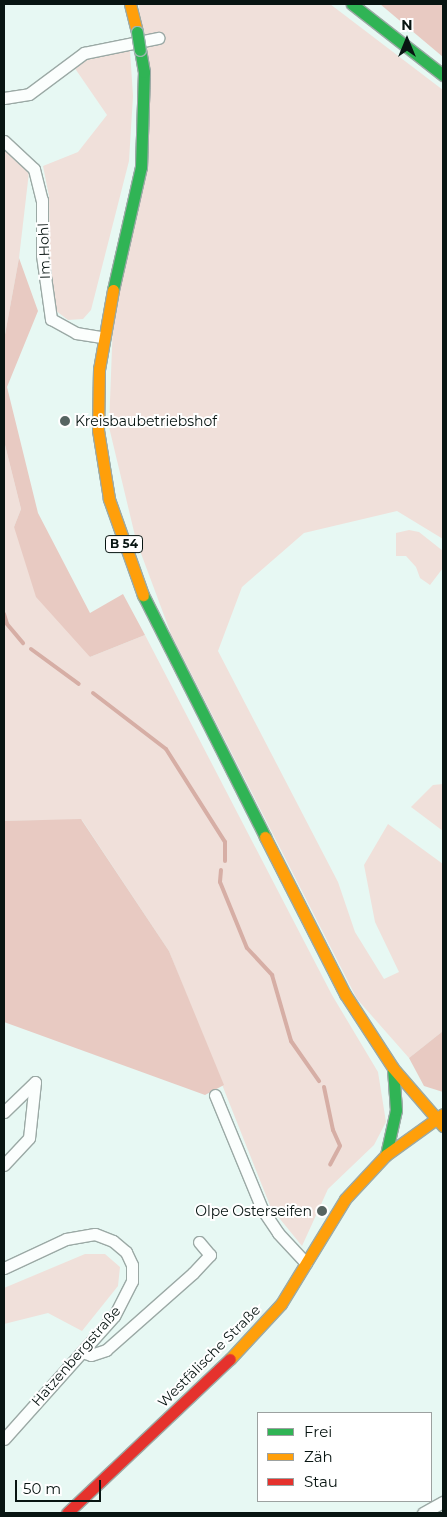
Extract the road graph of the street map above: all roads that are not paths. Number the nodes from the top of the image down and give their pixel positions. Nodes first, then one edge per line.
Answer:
1 (130, 4) edge
2 (352, 4) edge
3 (158, 38) dead end
4 (443, 75) edge
5 (4, 98) edge
6 (4, 140) edge
7 (102, 337) junction
8 (393, 1068) junction
9 (215, 1095) dead end
10 (4, 1112) edge
11 (440, 1119) edge
12 (386, 1155) junction
13 (4, 1165) edge
14 (199, 1242) dead end
15 (306, 1263) junction
16 (4, 1268) edge
17 (82, 1352) junction
18 (4, 1439) edge
19 (443, 1502) edge
20 (67, 1513) edge
21 (423, 1513) edge

1 - 7 main road, B 54, bridge
2 - 4 main road
3 - 5 street
6 - 7 street, Im Hohl
7 - 8 main road, B 54
8 - 11 main road, B 54
8 - 12 main road
9 - 15 street
10 - 13 street
11 - 12 main road, Westfälische Straße
12 - 15 main road, Westfälische Straße
14 - 17 street
15 - 20 main road, Westfälische Straße
16 - 17 street, Hatzenbergstraße
17 - 18 street, Hatzenbergstraße
19 - 21 street

